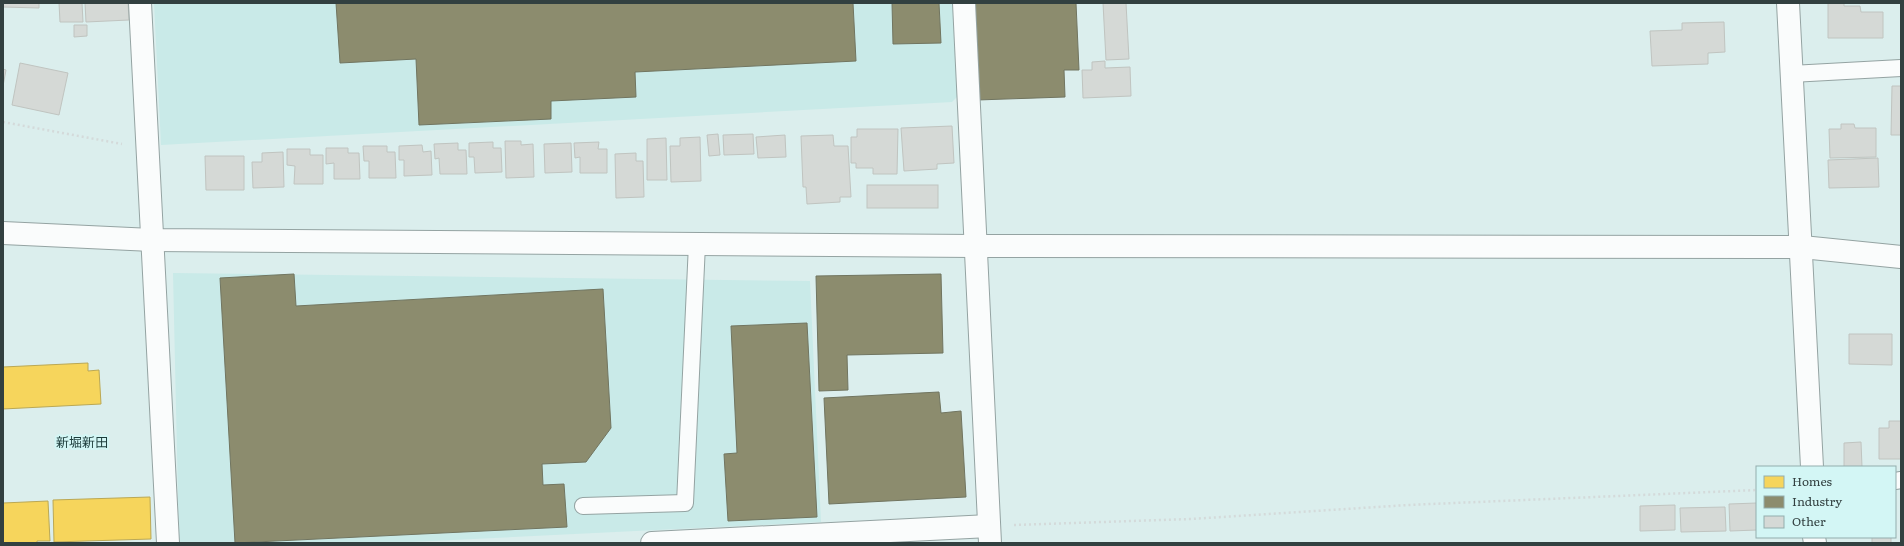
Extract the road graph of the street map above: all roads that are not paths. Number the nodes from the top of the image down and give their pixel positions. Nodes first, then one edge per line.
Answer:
1 (140, 3) edge
2 (964, 3) edge
3 (1788, 3) edge
4 (1901, 68) edge
5 (1791, 74) junction
6 (3, 233) edge
7 (152, 240) junction
8 (697, 244) junction
9 (975, 246) junction
10 (1802, 247) junction
11 (1901, 257) edge
12 (1812, 466) edge
13 (583, 506) dead end
14 (990, 534) edge
15 (168, 543) edge
16 (652, 543) edge

1 - 7 street
2 - 9 street
3 - 5 street
4 - 5 lane
5 - 10 street
6 - 7 street
7 - 8 street
7 - 15 street
8 - 9 street
8 - 13 lane
9 - 10 street
9 - 14 street
10 - 11 street
10 - 12 street
14 - 16 street

